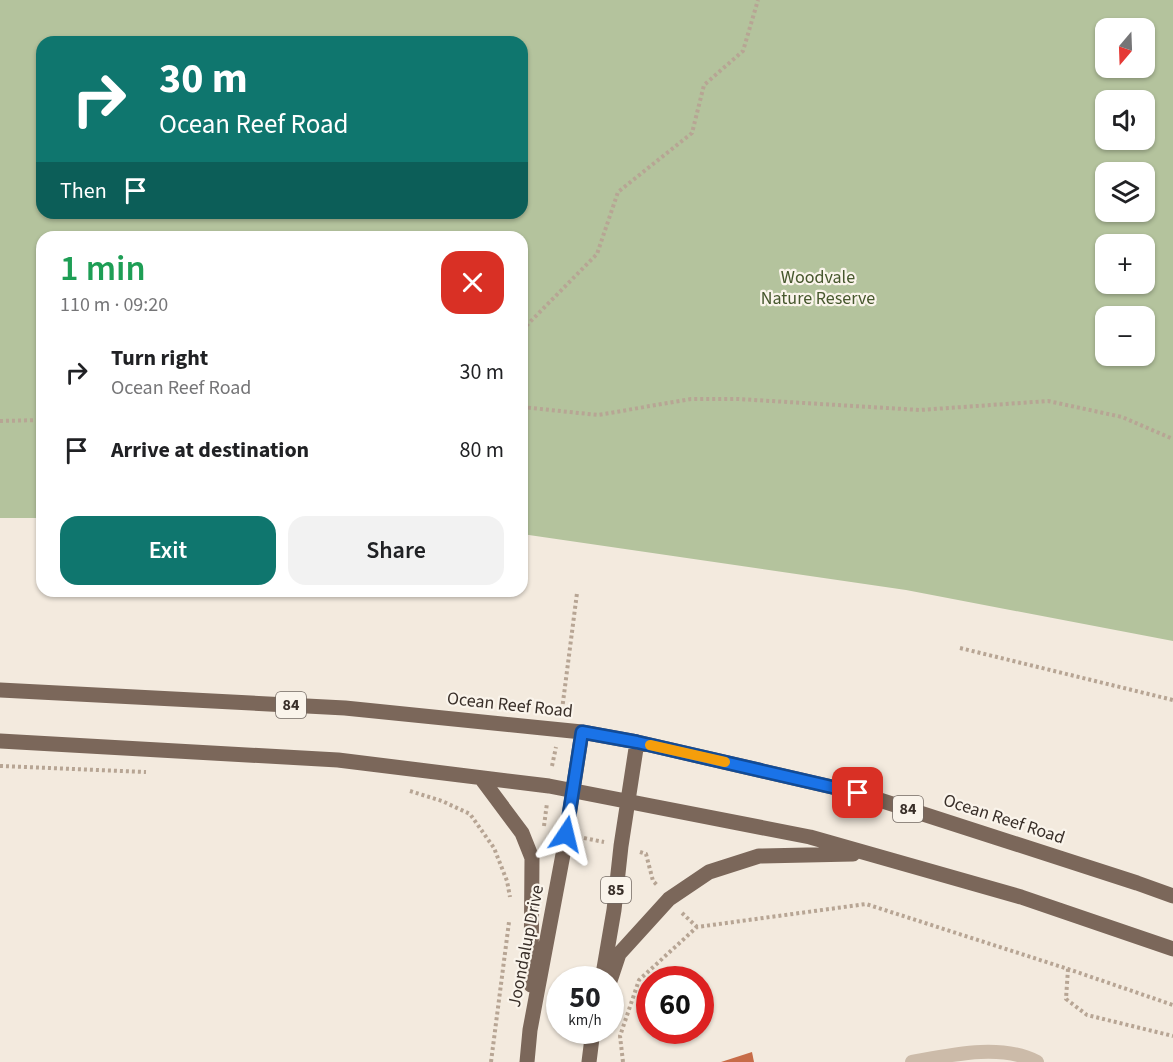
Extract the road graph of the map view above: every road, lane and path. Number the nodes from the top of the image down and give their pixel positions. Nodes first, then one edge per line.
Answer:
1 (758, 0) edge
2 (528, 324) edge
3 (528, 408) edge
4 (36, 420) edge
5 (0, 421) edge
6 (1173, 439) edge
7 (577, 593) dead end
8 (960, 648) dead end
9 (0, 690) edge
10 (1173, 700) edge
11 (563, 703) dead end
12 (582, 732) junction
13 (0, 741) edge
14 (637, 742) junction
15 (0, 765) edge
16 (153, 771) dead end
17 (481, 778) junction
18 (401, 788) dead end
19 (573, 791) junction
20 (629, 801) junction
21 (868, 853) junction
22 (1173, 896) edge
23 (511, 905) dead end
24 (510, 915) dead end
25 (1173, 949) edge
26 (604, 966) edge
27 (615, 966) edge
28 (1068, 969) junction
29 (1173, 1005) edge
30 (530, 1030) junction
31 (1173, 1036) edge
32 (591, 1044) edge
33 (491, 1062) edge
34 (527, 1062) edge
35 (589, 1062) edge
36 (623, 1062) edge
37 (912, 1062) edge
38 (1037, 1062) edge

1 - 2 path
3 - 6 path
4 - 5 path
7 - 11 path
8 - 10 path
9 - 12 main road, Ocean Reef Road / 84
12 - 14 main road, Ocean Reef Road / 84
12 - 19 main road, Joondalup Drive
13 - 17 main road
14 - 20 main road, 85
14 - 22 main road, Ocean Reef Road / 84
15 - 16 path
17 - 19 main road
17 - 30 main road
18 - 23 path
19 - 20 main road
19 - 30 main road, Joondalup Drive
20 - 21 main road
20 - 26 main road, 85
21 - 25 main road
21 - 27 main road
24 - 33 path
28 - 29 path
28 - 31 path
28 - 36 path
30 - 34 main road, Joondalup Drive
32 - 35 main road
37 - 38 lane

